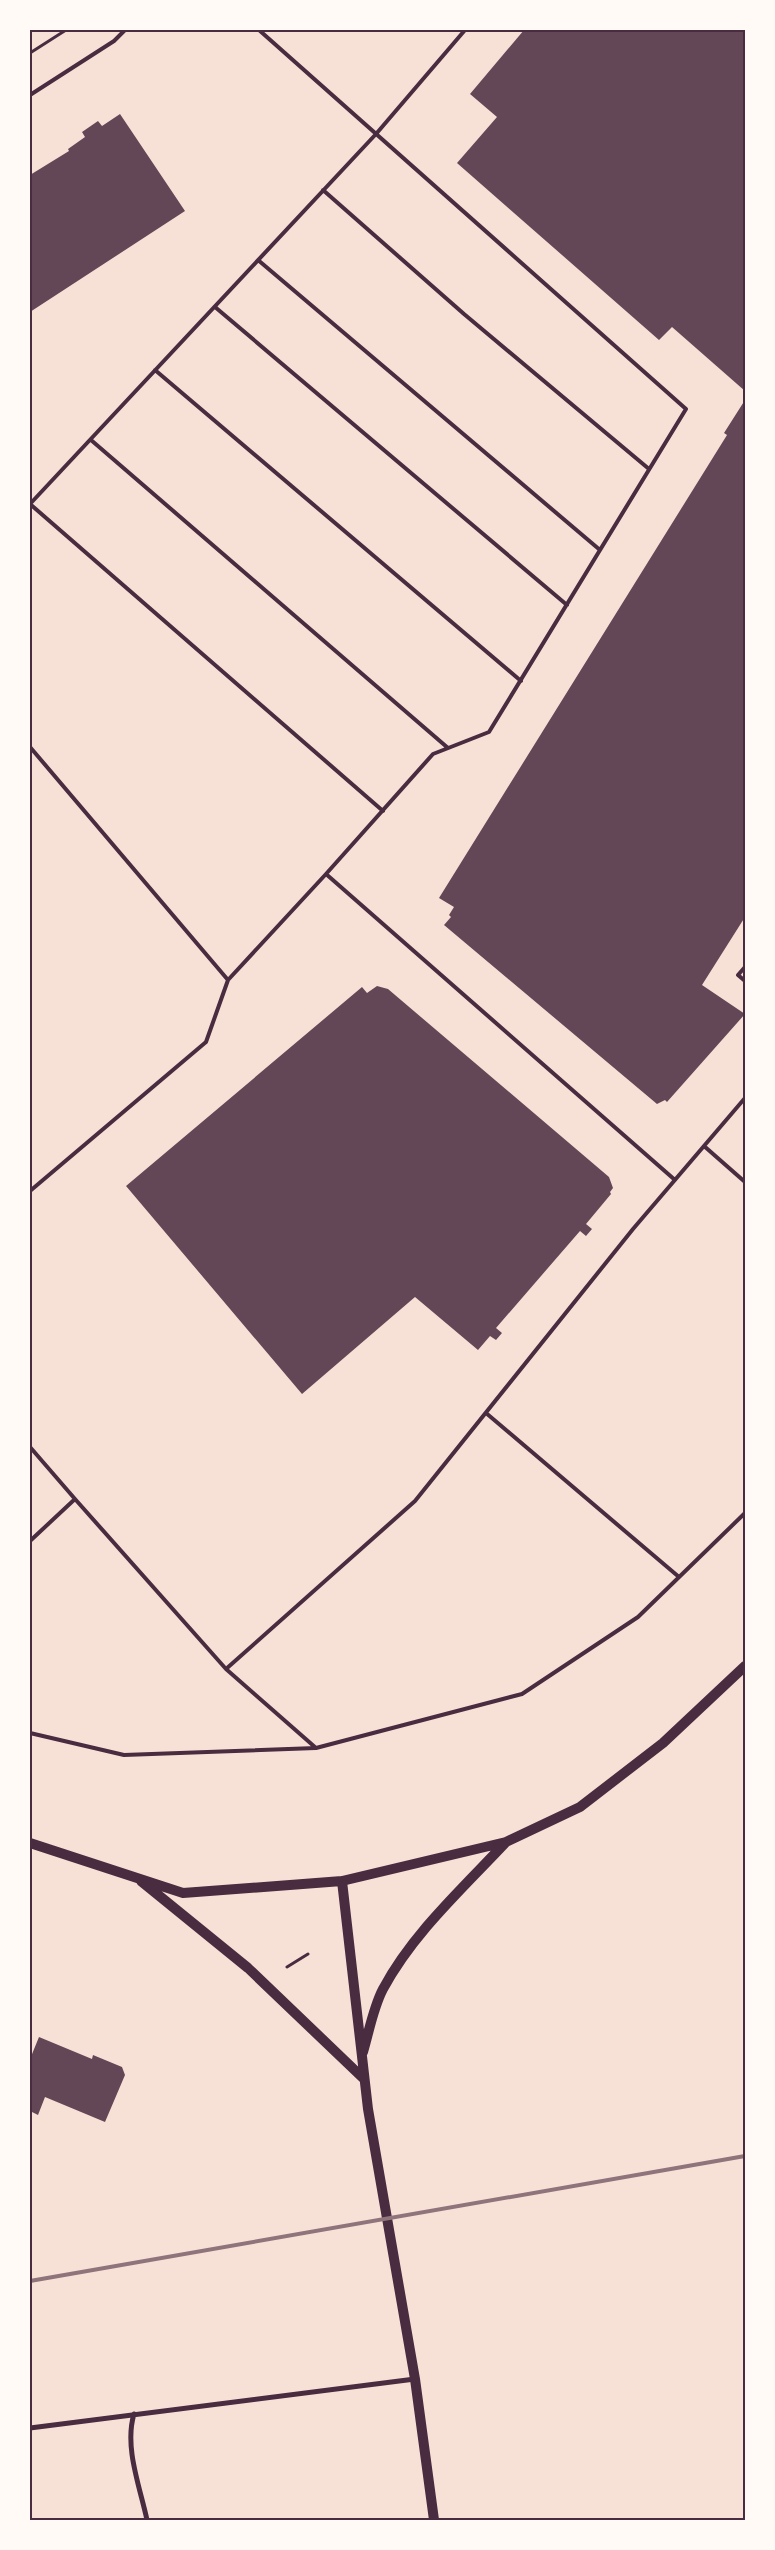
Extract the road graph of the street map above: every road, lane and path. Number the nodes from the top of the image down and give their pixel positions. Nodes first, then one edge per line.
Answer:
1 (66, 30) edge
2 (125, 30) edge
3 (259, 30) edge
4 (465, 30) edge
5 (30, 53) edge
6 (30, 95) edge
7 (376, 134) junction
8 (323, 190) junction
9 (258, 260) junction
10 (215, 307) junction
11 (155, 370) junction
12 (91, 440) junction
13 (649, 469) junction
14 (30, 504) edge
15 (600, 550) junction
16 (567, 605) junction
17 (521, 680) junction
18 (30, 747) edge
19 (448, 748) junction
20 (383, 811) junction
21 (326, 874) junction
22 (745, 966) edge
23 (228, 980) junction
24 (745, 982) edge
25 (745, 1098) edge
26 (704, 1146) junction
27 (675, 1180) junction
28 (745, 1182) edge
29 (30, 1191) edge
30 (486, 1413) junction
31 (30, 1447) edge
32 (75, 1499) junction
33 (745, 1513) edge
34 (30, 1541) edge
35 (679, 1577) junction
36 (745, 1666) edge
37 (226, 1669) junction
38 (30, 1733) edge
39 (316, 1748) junction
40 (506, 1842) junction
41 (30, 1843) edge
42 (136, 1877) junction
43 (342, 1881) junction
44 (308, 1954) dead end
45 (287, 1967) dead end
46 (362, 2055) junction
47 (364, 2079) junction
48 (415, 2379) junction
49 (134, 2414) junction
50 (30, 2428) edge
51 (147, 2520) edge
52 (434, 2520) edge

1 - 5 path
2 - 6 lane
3 - 7 lane
4 - 7 lane
7 - 8 lane
7 - 13 lane
8 - 9 lane
8 - 13 lane
9 - 10 lane
9 - 15 lane
10 - 11 lane
10 - 16 lane
11 - 12 lane
11 - 17 lane
12 - 14 lane
12 - 19 lane
13 - 15 lane
14 - 20 lane
15 - 16 lane
16 - 17 lane
17 - 19 lane
18 - 23 lane
19 - 20 lane
20 - 21 lane
21 - 23 lane
21 - 27 lane
22 - 24 lane
23 - 29 lane
25 - 26 lane
26 - 27 lane
26 - 28 lane
27 - 30 lane
30 - 35 lane
30 - 37 lane
31 - 32 lane
32 - 34 lane
32 - 37 lane
33 - 35 lane
35 - 39 lane
36 - 40 main road
37 - 39 lane
38 - 39 lane
40 - 43 main road
40 - 46 main road
41 - 42 main road
42 - 43 main road
42 - 47 main road
43 - 46 main road
44 - 45 path
46 - 47 main road
47 - 48 main road
48 - 49 street
48 - 52 main road
49 - 50 street
49 - 51 street

